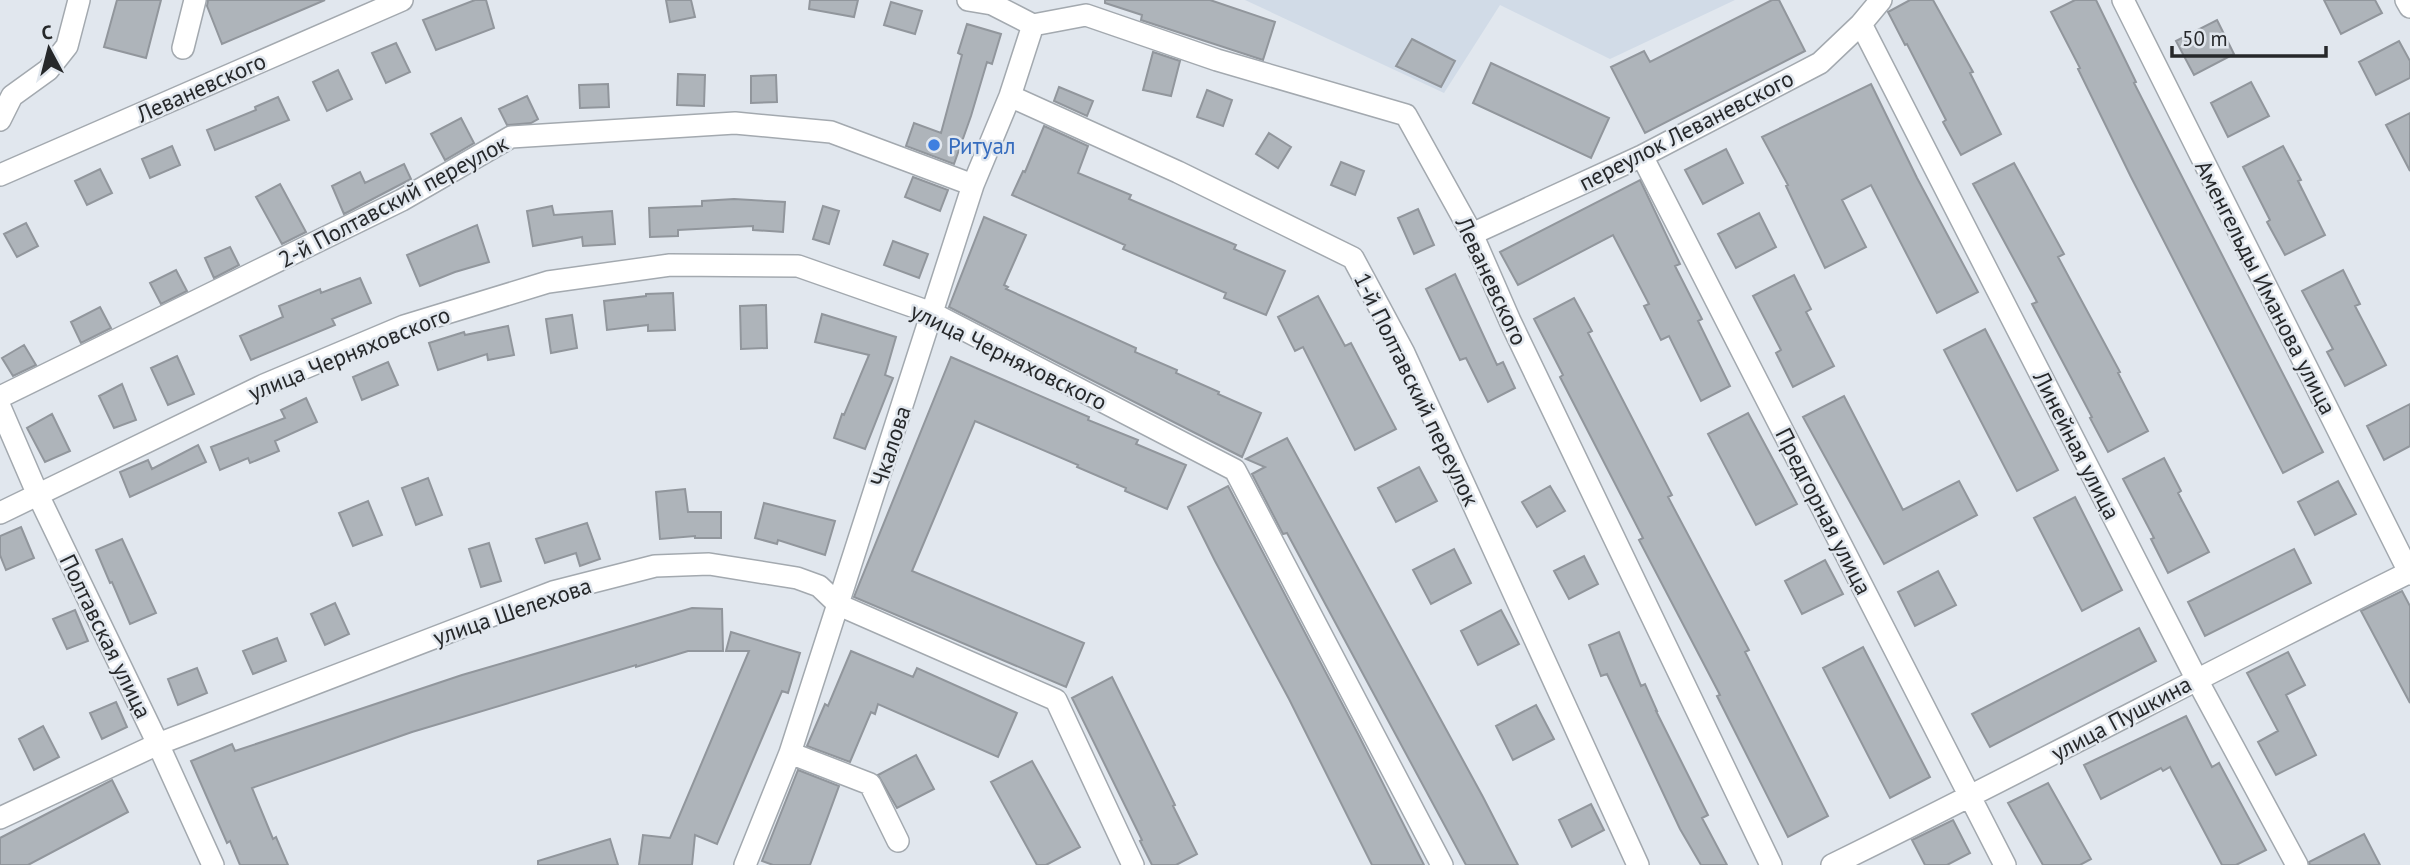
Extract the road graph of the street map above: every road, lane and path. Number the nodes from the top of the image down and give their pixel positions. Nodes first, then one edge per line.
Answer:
1 (79, 0) edge
2 (195, 0) edge
3 (402, 0) edge
4 (968, 0) edge
5 (1881, 0) edge
6 (2123, 0) edge
7 (2406, 0) edge
8 (2410, 7) edge
9 (1861, 24) junction
10 (1033, 25) junction
11 (183, 48) dead end
12 (1010, 96) junction
13 (0, 120) edge
14 (1642, 156) junction
15 (0, 175) edge
16 (973, 185) junction
17 (1472, 234) junction
18 (932, 313) junction
19 (0, 397) edge
20 (0, 407) edge
21 (38, 495) junction
22 (0, 513) edge
23 (2410, 573) edge
24 (839, 605) junction
25 (2196, 678) junction
26 (158, 744) junction
27 (790, 753) junction
28 (1971, 797) junction
29 (0, 818) edge
30 (898, 841) dead end
31 (207, 863) edge
32 (745, 865) edge
33 (1133, 865) edge
34 (1442, 865) edge
35 (1638, 865) edge
36 (1771, 865) edge
37 (1832, 865) edge
38 (2005, 865) edge
39 (2297, 865) edge

1 - 13 street
2 - 11 street, Леваневского
3 - 15 street, Леваневского
4 - 10 street
5 - 9 street, переулок Леваневского
6 - 23 street, Аменгельды Иманова улица
7 - 8 street
9 - 14 street, переулок Леваневского
9 - 25 street, Линейная улица
10 - 12 street, Чкалова
10 - 17 street, Леваневского
12 - 16 street, Чкалова
12 - 35 street, 1-й Полтавский переулок
14 - 17 street, переулок Леваневского
14 - 28 street, Предгорная улица
16 - 18 street, Чкалова
16 - 19 street, 2-й Полтавский переулок
17 - 36 street, Леваневского
18 - 21 street, улица Черняховского
18 - 24 street, Чкалова
18 - 34 street, улица Черняховского
20 - 21 street, Полтавская улица
21 - 22 street, улица Черняховского
21 - 26 street, Полтавская улица
23 - 25 street, улица Пушкина
24 - 26 street, улица Шелехова
24 - 27 street, Чкалова
24 - 33 street, улица Шелехова
25 - 28 street, улица Пушкина
25 - 39 street, Линейная улица
26 - 29 street, улица Шелехова
26 - 31 street, Полтавская улица
27 - 30 street
27 - 32 street, Чкалова
28 - 37 street, улица Пушкина
28 - 38 street, Предгорная улица

